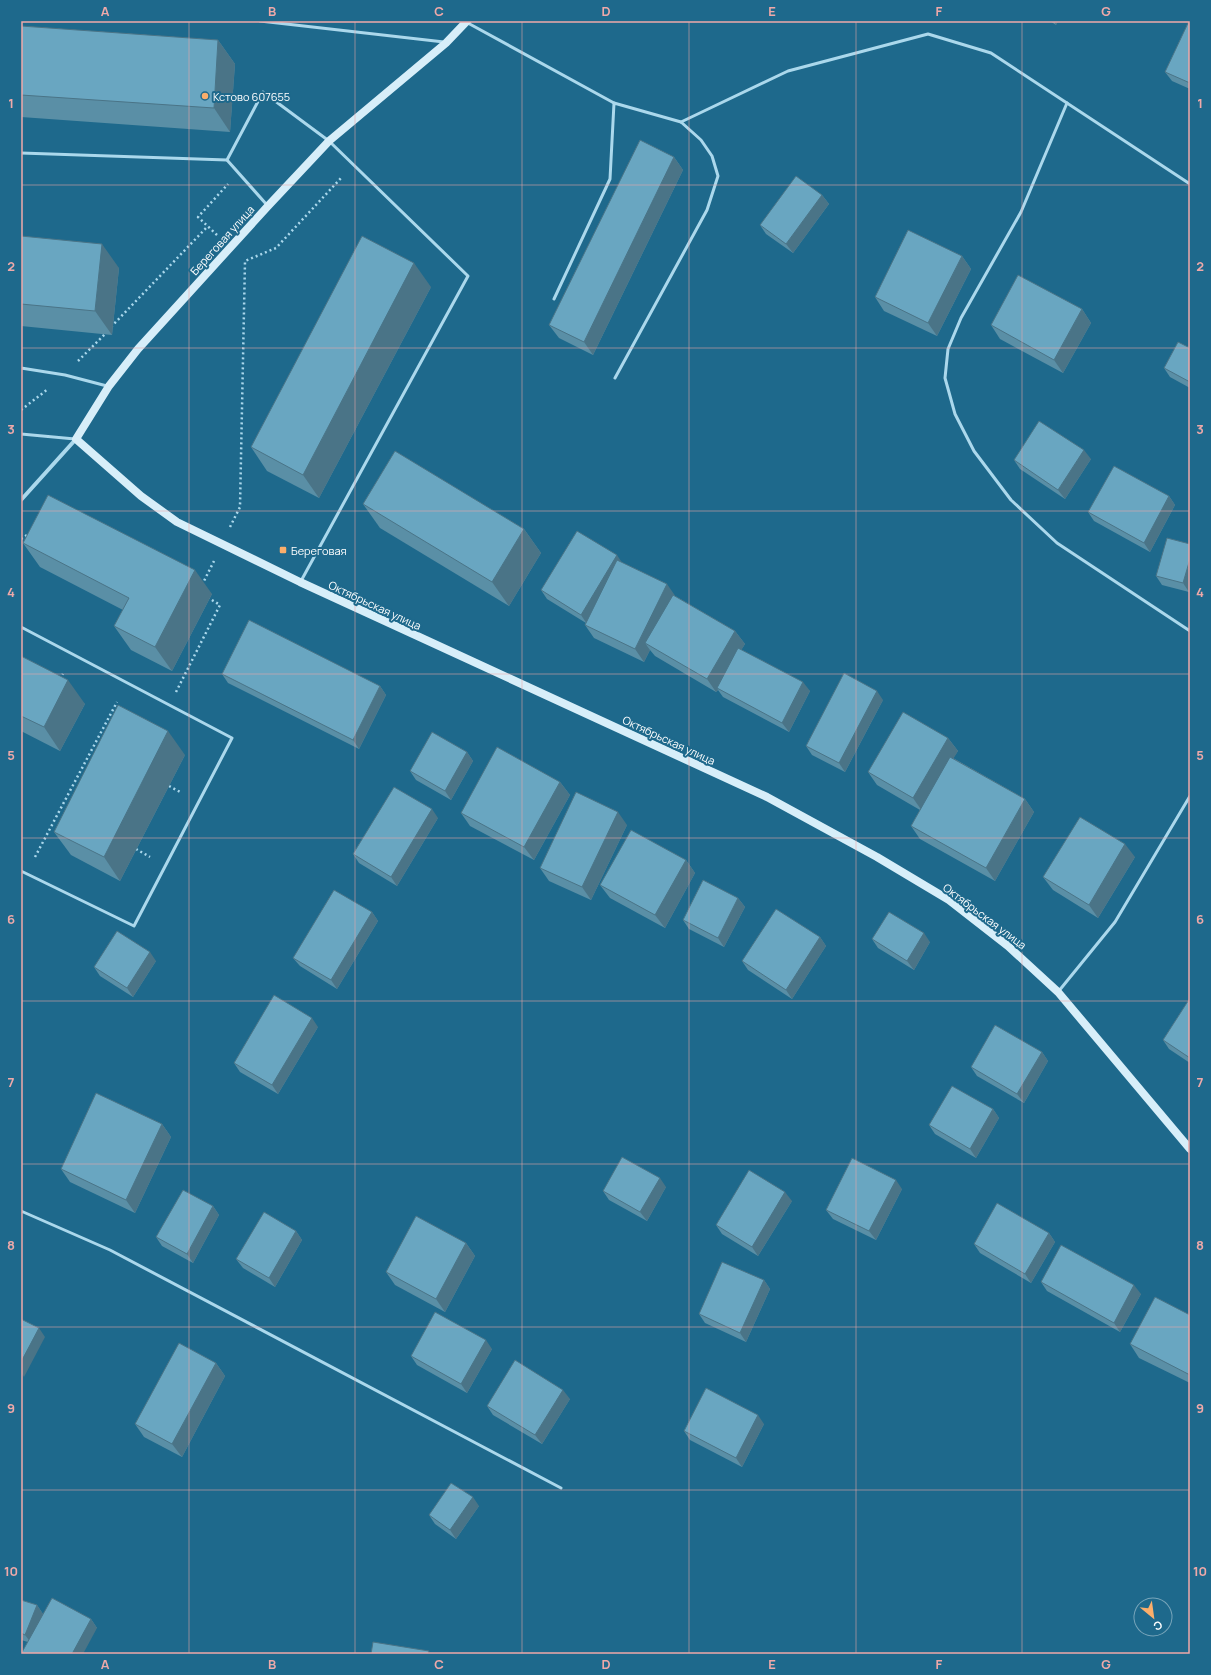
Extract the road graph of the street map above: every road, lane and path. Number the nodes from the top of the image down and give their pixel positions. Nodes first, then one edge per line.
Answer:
1 (260, 21) edge
2 (466, 21) edge
3 (446, 43) junction
4 (614, 103) junction
5 (1067, 103) junction
6 (681, 122) junction
7 (329, 141) junction
8 (21, 153) edge
9 (227, 160) junction
10 (354, 164) junction
11 (238, 173) junction
12 (1190, 184) edge
13 (268, 206) junction
14 (208, 226) junction
15 (230, 246) junction
16 (246, 261) junction
17 (554, 299) dead end
18 (21, 368) edge
19 (65, 375) junction
20 (615, 378) dead end
21 (109, 386) junction
22 (21, 410) edge
23 (21, 434) edge
24 (76, 439) junction
25 (21, 500) edge
26 (34, 530) edge
27 (21, 539) edge
28 (221, 545) junction
29 (300, 582) junction
30 (199, 592) dead end
31 (204, 595) dead end
32 (21, 627) edge
33 (1190, 631) edge
34 (63, 674) dead end
35 (58, 684) edge
36 (117, 702) dead end
37 (170, 705) junction
38 (169, 786) dead end
39 (182, 793) dead end
40 (1190, 796) edge
41 (136, 849) dead end
42 (35, 857) dead end
43 (150, 857) dead end
44 (21, 871) edge
45 (1058, 992) junction
46 (1190, 1149) edge
47 (21, 1211) edge
48 (561, 1488) dead end

1 - 3 lane
2 - 3 street, Береговая улица
2 - 4 lane
3 - 7 street, Береговая улица
4 - 6 lane
4 - 17 lane
5 - 6 lane
5 - 12 lane
5 - 33 lane
6 - 20 lane
7 - 9 lane
7 - 10 lane
7 - 13 street, Береговая улица
8 - 9 lane
9 - 11 lane
10 - 16 path
10 - 29 lane
11 - 13 lane
11 - 14 path
13 - 15 street, Береговая улица
14 - 15 path
14 - 19 path
15 - 16 path
15 - 21 street, Береговая улица
16 - 28 path
18 - 19 lane
19 - 21 lane
19 - 22 path
21 - 24 street, Береговая улица
23 - 24 lane
24 - 25 street, Береговая улица
24 - 28 street, Октябрьская улица
26 - 27 path
28 - 29 street, Октябрьская улица
28 - 30 path
29 - 45 street, Октябрьская улица
31 - 37 path
32 - 37 lane
34 - 35 path
36 - 42 path
37 - 44 lane
38 - 39 path
40 - 45 lane
41 - 43 path
45 - 46 street, Октябрьская улица
47 - 48 lane

